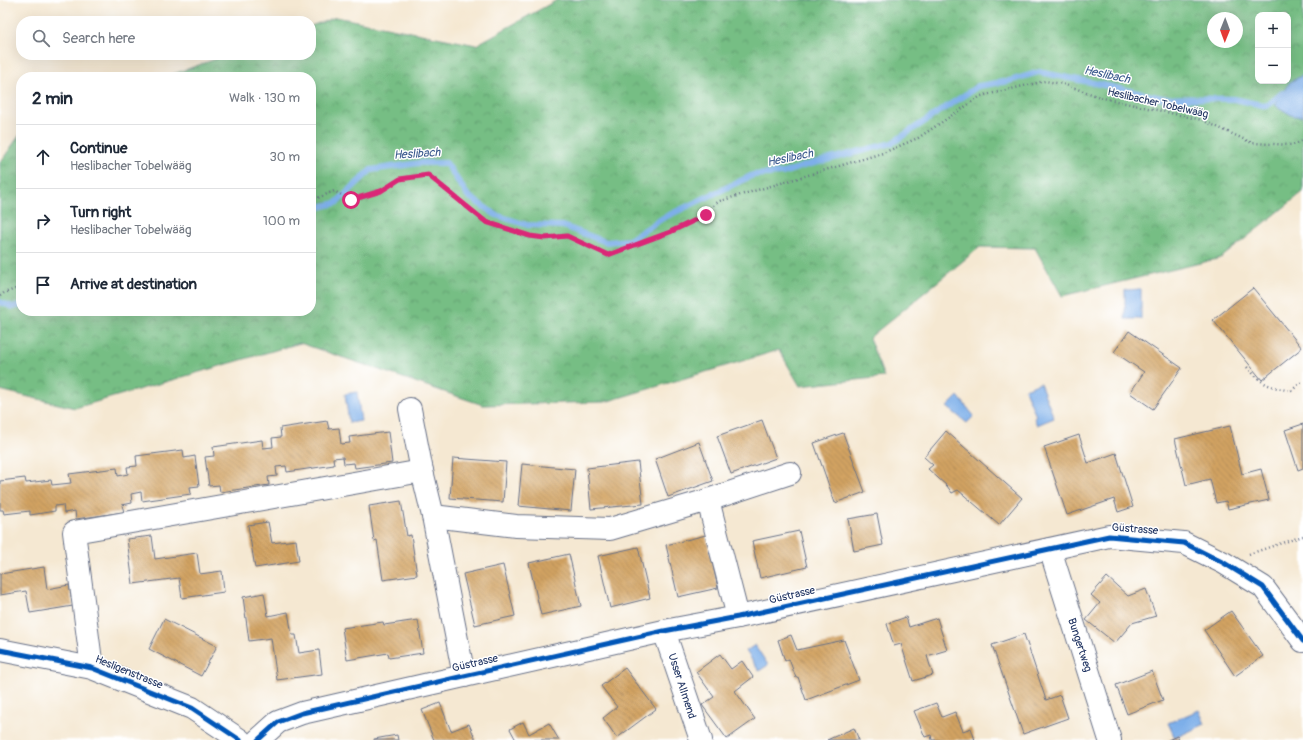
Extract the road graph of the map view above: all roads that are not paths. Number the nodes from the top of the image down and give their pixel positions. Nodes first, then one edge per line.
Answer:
1 (410, 409) dead end
2 (422, 471) junction
3 (790, 473) dead end
4 (708, 500) junction
5 (433, 516) junction
6 (1050, 549) junction
7 (738, 617) junction
8 (664, 631) junction
9 (1303, 641) edge
10 (0, 650) edge
11 (92, 668) junction
12 (464, 676) junction
13 (240, 740) edge
14 (258, 740) edge
15 (700, 740) edge
16 (1110, 740) edge

1 - 2 street
2 - 5 street
2 - 11 street
3 - 4 street
4 - 5 street
4 - 7 street
5 - 12 street
6 - 7 street, Güstrasse
6 - 9 street, Güstrasse
6 - 16 street, Bungertweg
7 - 8 street, Güstrasse
8 - 12 street, Güstrasse
8 - 15 street, Usser Allmend
10 - 11 street, Hesligenstrasse
11 - 13 street, Hesligenstrasse
12 - 14 street, Güstrasse

